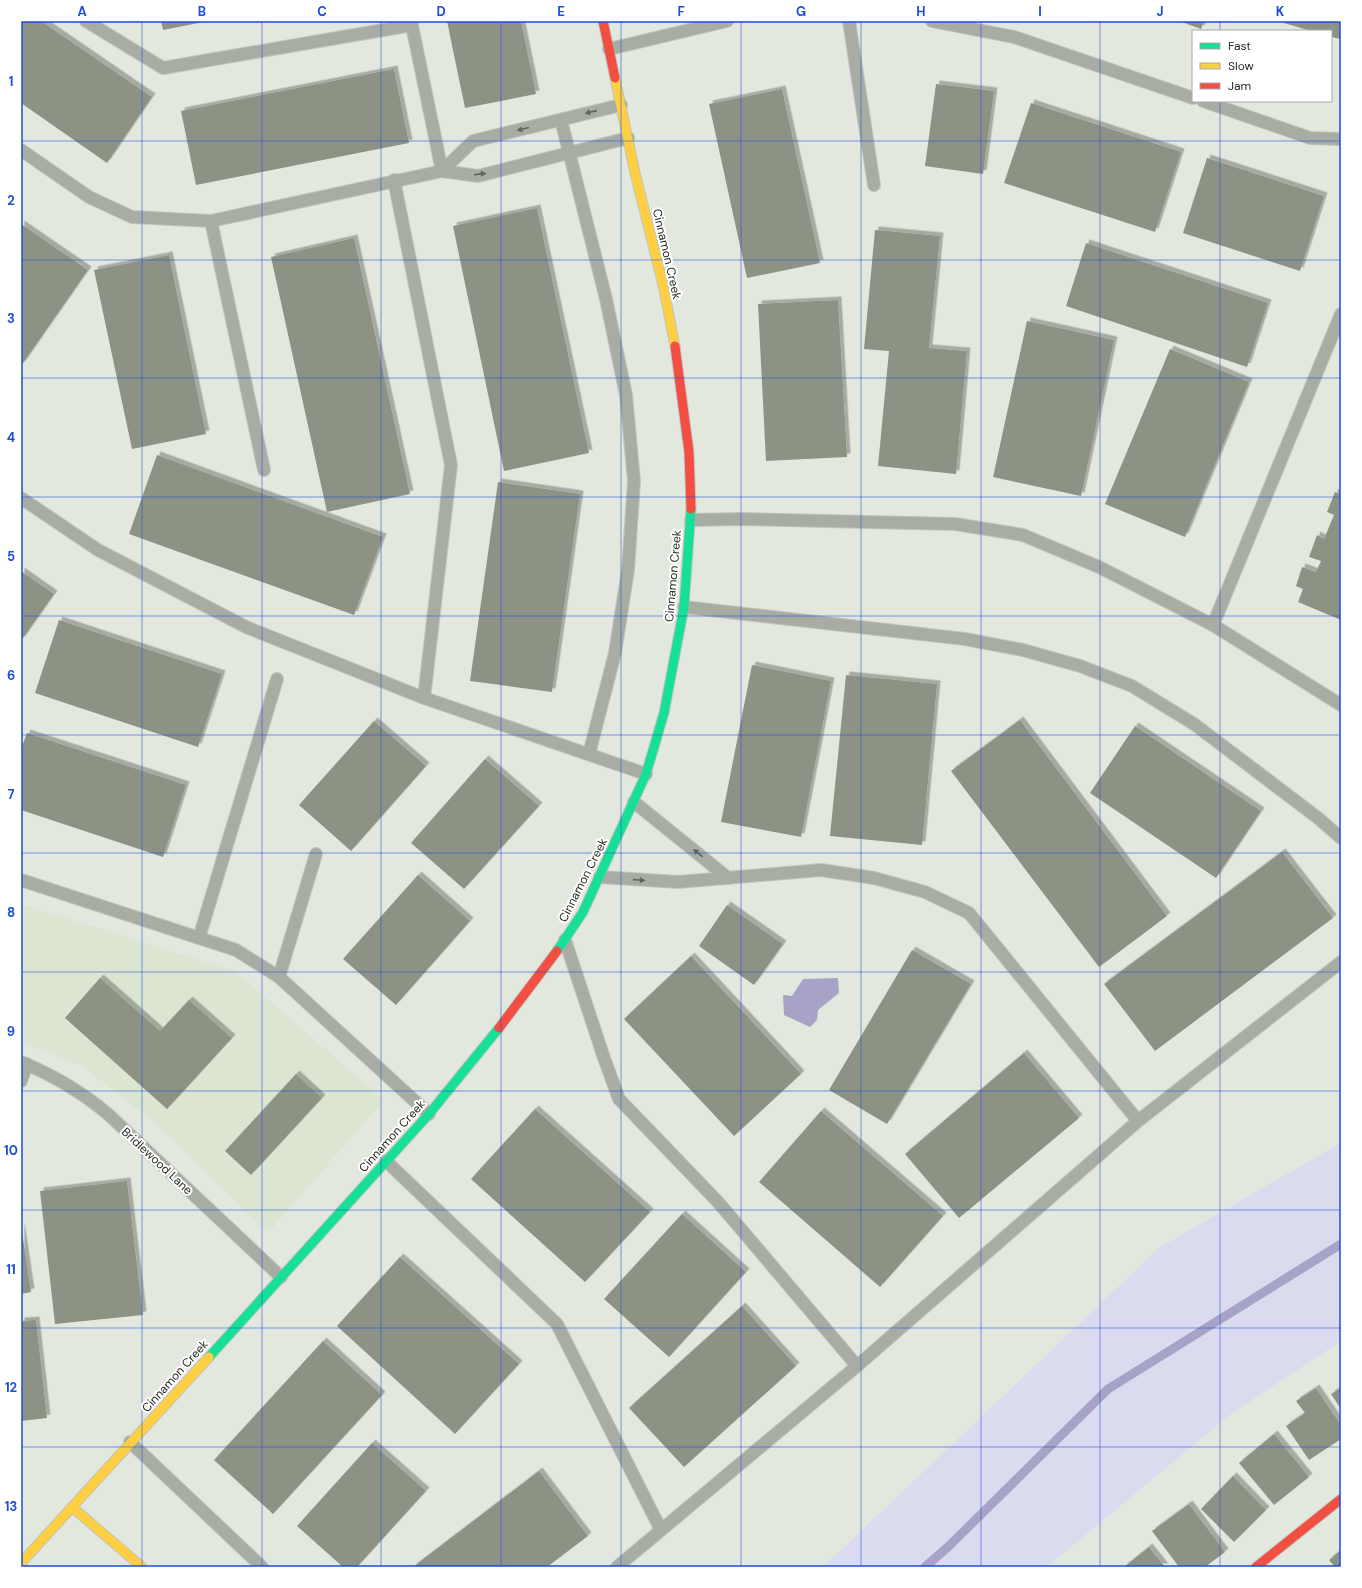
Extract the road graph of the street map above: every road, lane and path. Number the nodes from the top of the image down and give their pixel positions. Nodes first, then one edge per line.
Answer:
1 (86, 21) edge
2 (603, 21) edge
3 (727, 21) edge
4 (849, 21) edge
5 (932, 21) edge
6 (412, 23) edge
7 (609, 49) junction
8 (1192, 98) edge
9 (1205, 102) edge
10 (621, 105) junction
11 (561, 120) junction
12 (628, 138) junction
13 (1341, 139) edge
14 (21, 150) edge
15 (569, 153) junction
16 (442, 171) junction
17 (394, 180) junction
18 (874, 185) dead end
19 (211, 221) junction
20 (1341, 314) edge
21 (264, 470) dead end
22 (21, 498) edge
23 (691, 520) junction
24 (684, 607) junction
25 (1213, 625) junction
26 (277, 679) dead end
27 (424, 698) junction
28 (1341, 705) edge
29 (589, 754) junction
30 (646, 774) junction
31 (634, 802) junction
32 (1341, 838) edge
33 (316, 854) dead end
34 (600, 876) junction
35 (728, 878) junction
36 (21, 880) edge
37 (199, 938) junction
38 (565, 940) junction
39 (1341, 962) edge
40 (279, 977) junction
41 (24, 1063) edge
42 (21, 1081) edge
43 (429, 1114) junction
44 (1138, 1121) junction
45 (386, 1161) junction
46 (280, 1277) junction
47 (857, 1366) junction
48 (130, 1442) junction
49 (1341, 1499) edge
50 (72, 1506) junction
51 (661, 1530) junction
52 (21, 1563) edge
53 (142, 1567) edge
54 (262, 1567) edge
55 (617, 1567) edge
56 (1256, 1567) edge

1 - 6 lane
2 - 7 street, Cinnamon Creek
3 - 7 lane
4 - 18 lane
5 - 8 lane
6 - 16 lane
7 - 10 street, Cinnamon Creek
9 - 13 lane
10 -> 11 lane
10 - 12 street, Cinnamon Creek
11 - 15 lane
11 -> 16 lane
12 - 15 lane
12 - 23 street, Cinnamon Creek
14 - 19 lane
16 -> 15 lane
15 - 29 lane
16 - 17 lane
17 - 19 lane
17 - 27 lane
19 - 21 lane
20 - 25 lane
22 - 27 lane
23 - 24 street, Cinnamon Creek
23 - 25 lane
24 - 30 street, Cinnamon Creek
24 - 32 lane
25 - 28 lane
26 - 37 lane
27 - 29 lane
29 - 30 lane
30 - 31 street, Cinnamon Creek
31 - 34 street, Cinnamon Creek
35 -> 31 lane
33 - 40 lane
34 -> 35 lane
34 - 38 street, Cinnamon Creek
35 - 44 lane
36 - 37 lane
37 - 40 lane
38 - 43 street, Cinnamon Creek
38 - 47 lane
39 - 44 lane
40 - 43 lane
41 - 42 lane
41 - 46 lane, Bridlewood Lane
43 - 45 street, Cinnamon Creek
44 - 47 lane
45 - 46 street, Cinnamon Creek
45 - 51 lane
46 - 48 street, Cinnamon Creek
47 - 51 lane
48 - 50 street, Cinnamon Creek
48 - 54 lane
49 - 56 street
50 - 52 street, Cinnamon Creek
50 - 53 street
51 - 55 lane

